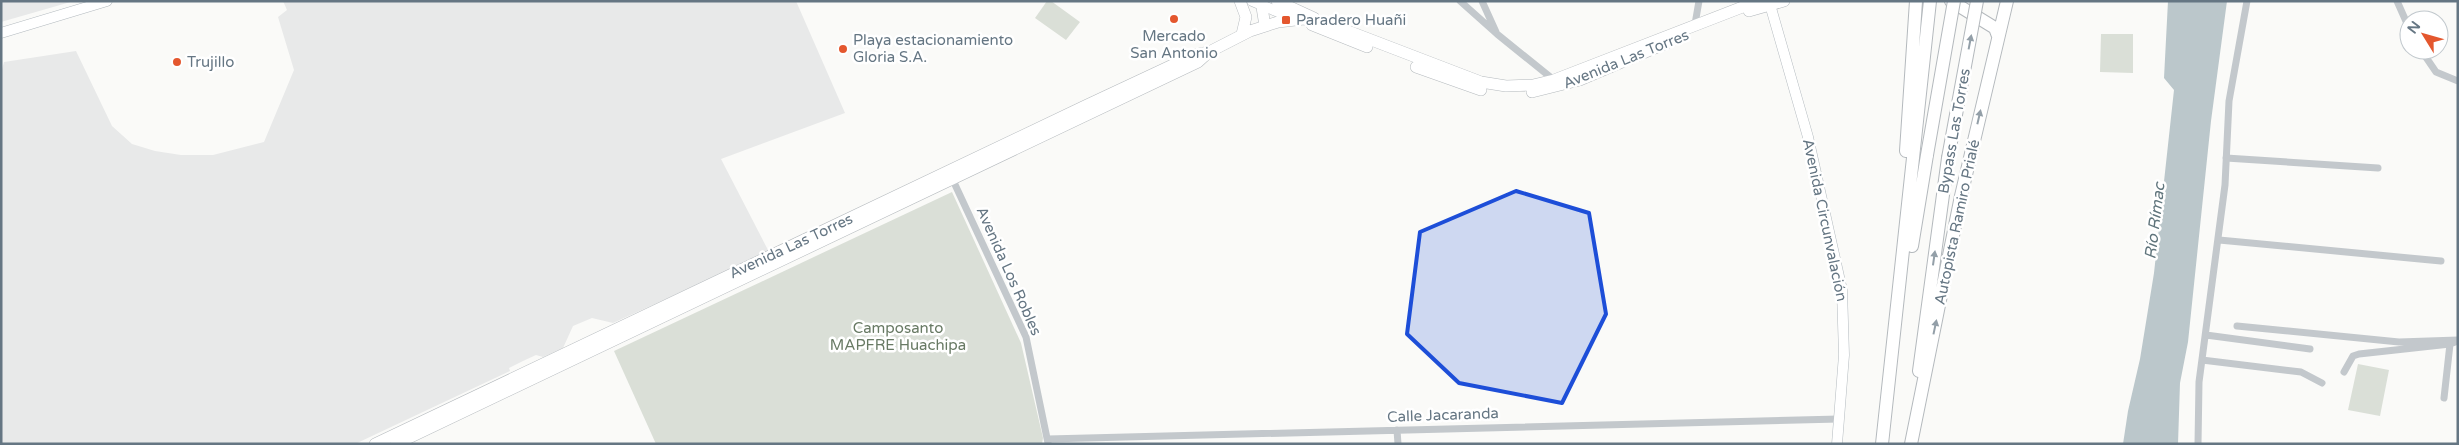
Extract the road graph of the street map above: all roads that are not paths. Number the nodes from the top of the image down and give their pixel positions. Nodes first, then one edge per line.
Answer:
1 (107, 1) edge
2 (1240, 1) edge
3 (1252, 1) edge
4 (1277, 1) edge
5 (1460, 1) edge
6 (1482, 1) edge
7 (1698, 1) edge
8 (1758, 1) edge
9 (1784, 1) edge
10 (1905, 1) edge
11 (1916, 1) edge
12 (1930, 1) edge
13 (1953, 1) edge
14 (1977, 1) edge
15 (2007, 1) edge
16 (2248, 1) edge
17 (1770, 3) edge
18 (1262, 4) edge
19 (1296, 20) junction
20 (1914, 21) junction
21 (1327, 23) junction
22 (1695, 24) junction
23 (1265, 26) junction
24 (1, 33) edge
25 (1242, 34) junction
26 (1497, 34) junction
27 (1998, 36) junction
28 (2428, 60) edge
29 (1554, 80) junction
30 (2458, 81) edge
31 (2226, 158) junction
32 (2378, 168) dead end
33 (951, 175) junction
34 (2219, 240) junction
35 (2441, 261) dead end
36 (1903, 265) junction
37 (2237, 326) dead end
38 (2206, 335) junction
39 (2458, 340) edge
40 (2450, 344) junction
41 (2310, 349) dead end
42 (2202, 360) junction
43 (2344, 372) dead end
44 (2322, 383) dead end
45 (2444, 398) dead end
46 (1887, 407) junction
47 (1916, 411) junction
48 (1840, 419) junction
49 (1397, 430) junction
50 (1048, 442) edge
51 (375, 444) edge
52 (396, 444) edge
53 (1398, 444) edge
54 (1837, 444) edge
55 (1882, 444) edge
56 (1912, 444) edge
57 (2198, 444) edge

1 - 24 street
2 - 25 main road
3 - 18 street
4 - 21 main road
5 - 26 street
6 - 26 street
7 - 22 street
8 - 22 main road, Avenida Las Torres
9 - 17 main road, Avenida Las Torres
10 - 20 highway
11 - 20 highway
12 - 36 highway
13 - 27 highway
13 - 46 highway, Bypass Las Torres, bridge
47 -> 14 highway, Bypass Las Torres, bridge
15 - 27 highway, Autopista Ramiro Prialé
16 - 31 street
17 - 19 main road, Avenida Las Torres
17 - 48 street, Avenida Circunvalación
18 - 19 street
18 - 23 main road
19 - 21 main road, Avenida Las Torres
19 - 23 main road, Avenida Las Torres
20 - 36 highway
21 - 29 main road, Avenida Las Torres
22 - 29 main road, Avenida Las Torres
23 - 25 main road, Avenida Las Torres
25 - 33 main road, Avenida Las Torres
26 - 29 street
47 -> 27 highway, Autopista Ramiro Prialé
28 - 30 street
31 - 32 street
31 - 34 street
33 - 50 street, Avenida Los Robles
33 - 51 main road, Avenida Las Torres
33 - 52 main road, Avenida Las Torres
34 - 35 street
34 - 38 street
36 - 46 highway
37 - 39 street
38 - 41 street
38 - 42 street
39 - 40 street
40 - 43 street
40 - 45 street
42 - 44 street
42 - 57 street
46 - 55 highway
47 - 56 highway, Autopista Ramiro Prialé
48 - 49 street, Calle Jacaranda
48 - 54 street, Avenida Circunvalación
49 - 50 street, Calle Jacaranda
49 - 53 street

